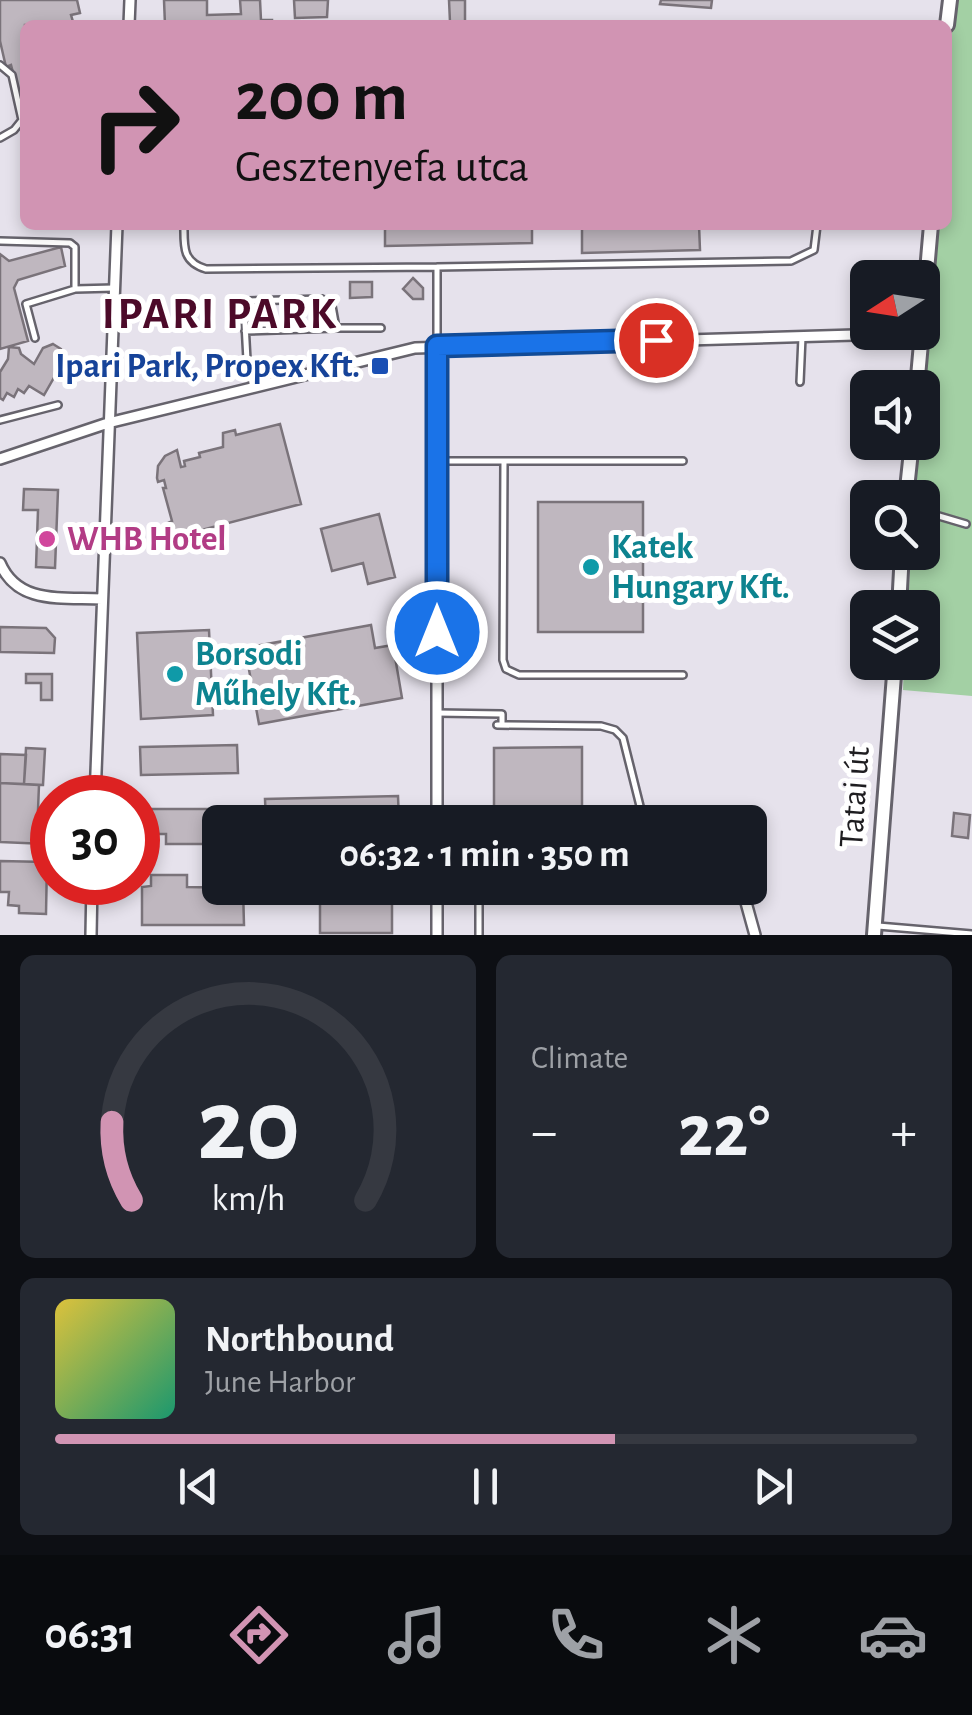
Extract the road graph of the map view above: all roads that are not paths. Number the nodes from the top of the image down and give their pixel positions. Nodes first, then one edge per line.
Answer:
1 (0, 65) edge
2 (20, 111) edge
3 (20, 122) edge
4 (0, 138) edge
5 (117, 230) edge
6 (184, 230) edge
7 (817, 230) edge
8 (930, 230) edge
9 (0, 241) edge
10 (927, 260) edge
11 (437, 266) junction
12 (114, 288) junction
13 (75, 289) junction
14 (336, 328) junction
15 (381, 328) dead end
16 (245, 330) junction
17 (850, 335) edge
18 (802, 337) junction
19 (35, 338) dead end
20 (437, 346) junction
21 (800, 382) dead end
22 (253, 387) junction
23 (58, 405) dead end
24 (0, 420) edge
25 (108, 423) junction
26 (0, 459) edge
27 (437, 460) junction
28 (504, 461) junction
29 (683, 461) dead end
30 (940, 517) edge
31 (966, 524) dead end
32 (0, 562) edge
33 (102, 599) junction
34 (683, 675) dead end
35 (894, 680) edge
36 (437, 713) junction
37 (96, 775) edge
38 (437, 805) edge
39 (640, 805) edge
40 (91, 905) edge
41 (437, 905) edge
42 (479, 905) edge
43 (747, 905) edge
44 (875, 930) edge
45 (957, 934) edge
46 (972, 934) edge
47 (90, 935) edge
48 (437, 935) edge
49 (479, 935) edge
50 (756, 935) edge

1 - 2 lane
3 - 4 lane
5 - 12 street
6 - 11 lane
7 - 11 lane
8 - 10 street
9 - 13 lane
11 - 20 lane
12 - 13 lane
12 - 25 street
13 - 19 lane
14 - 15 lane
14 - 16 lane
14 - 16 lane
16 - 22 lane
17 - 18 street
18 - 20 street
18 - 21 lane
20 - 22 street
20 - 27 street
22 - 25 street
23 - 24 lane
25 - 26 street
25 - 33 street
27 - 28 lane
27 - 36 street
28 - 29 lane
28 - 34 lane
30 - 31 lane
32 - 33 street
33 - 37 street
35 - 44 street, Tatai út
36 - 38 street
36 - 39 lane
40 - 47 street
41 - 48 street
42 - 49 lane
43 - 50 street
44 - 45 lane
45 - 46 lane

